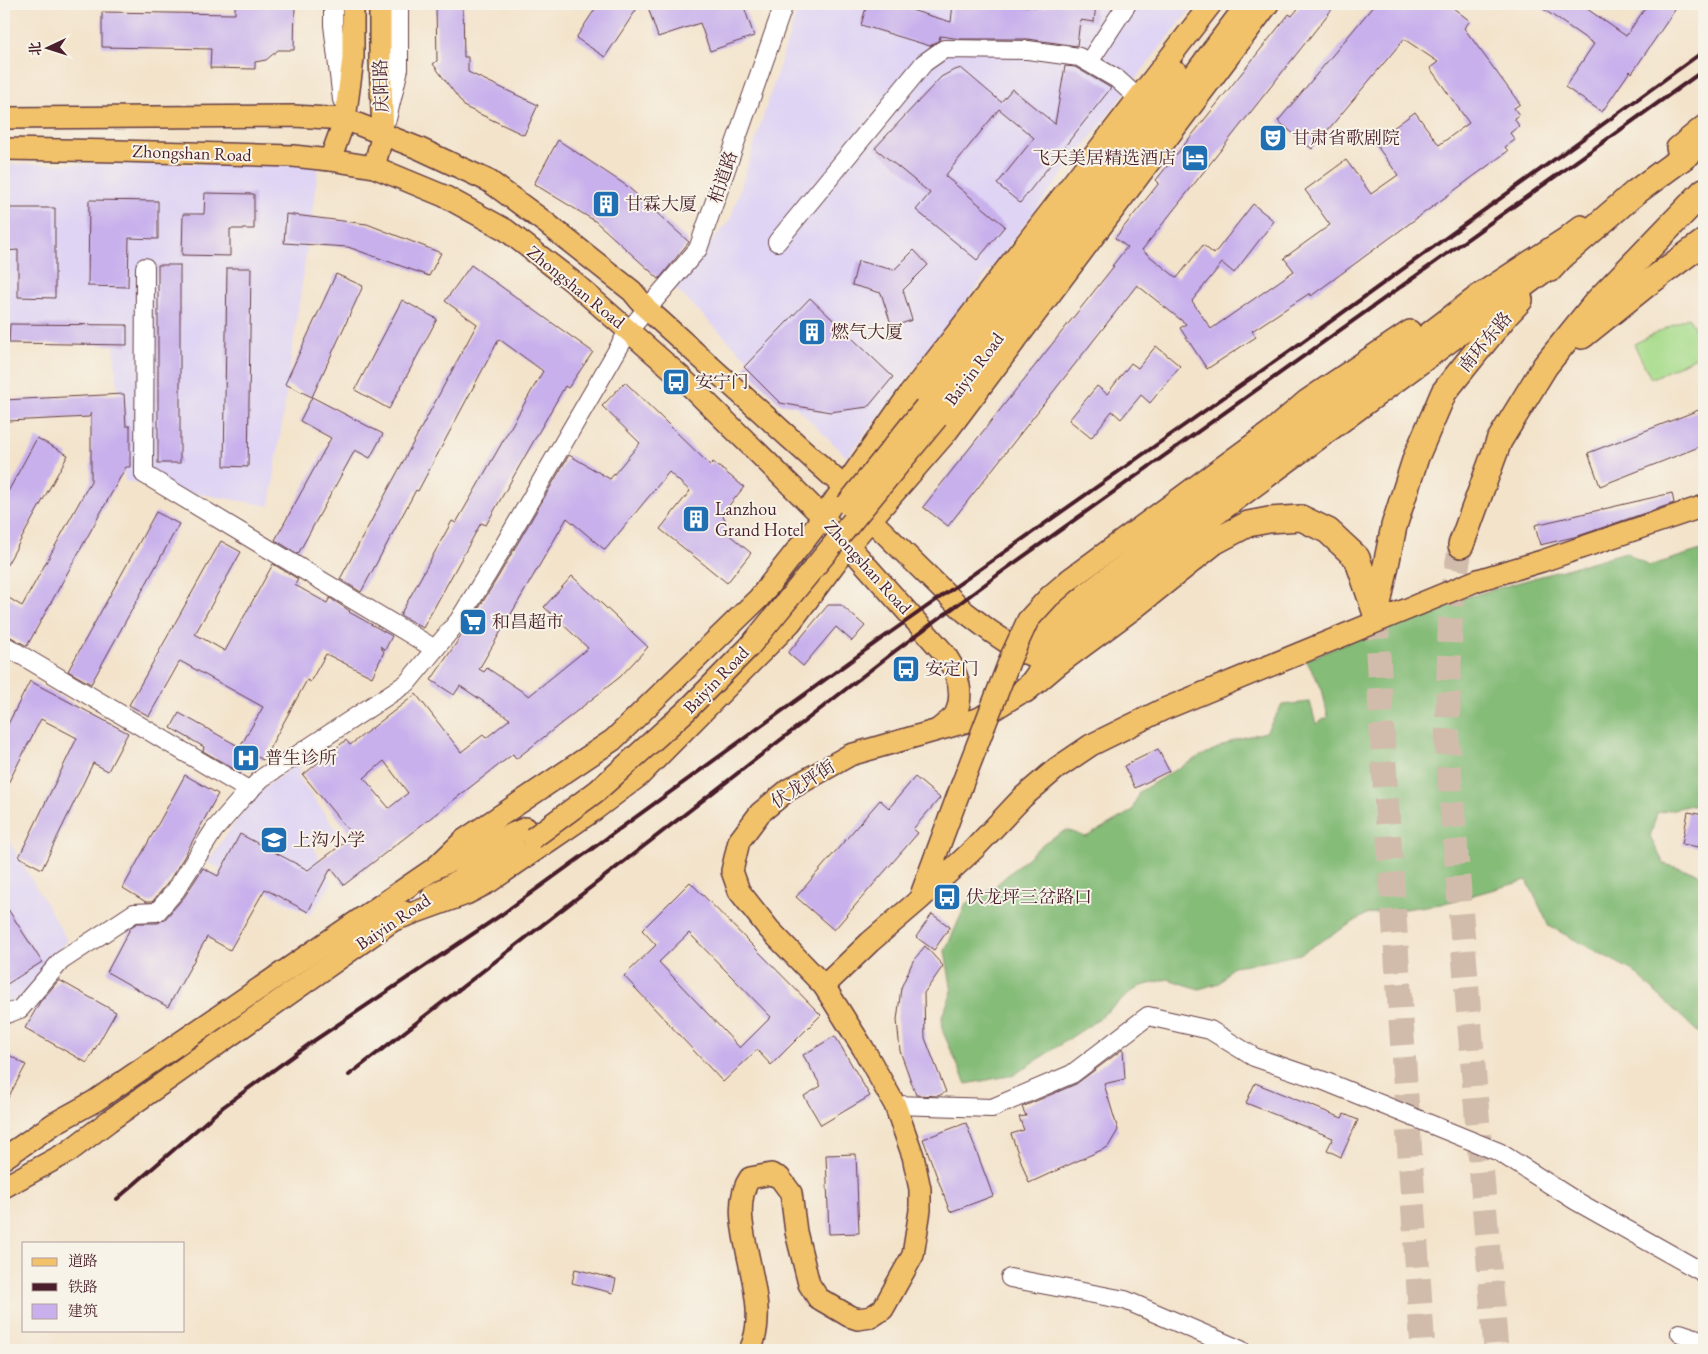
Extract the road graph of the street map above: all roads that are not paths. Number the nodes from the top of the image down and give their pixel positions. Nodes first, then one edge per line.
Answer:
1 (333, 4) edge
2 (353, 4) edge
3 (380, 4) edge
4 (399, 4) edge
5 (784, 4) edge
6 (1127, 4) edge
7 (1211, 4) edge
8 (1228, 4) edge
9 (1247, 4) edge
10 (1268, 4) edge
11 (1088, 62) junction
12 (1138, 98) junction
13 (4, 118) edge
14 (345, 119) junction
15 (1704, 126) edge
16 (383, 134) junction
17 (1704, 142) edge
18 (4, 149) edge
19 (330, 160) junction
20 (374, 167) junction
21 (1704, 191) edge
22 (778, 242) dead end
23 (1704, 242) edge
24 (1561, 257) junction
25 (145, 267) dead end
26 (1480, 294) junction
27 (647, 309) junction
28 (629, 330) junction
29 (1545, 366) junction
30 (844, 487) junction
31 (1704, 506) edge
32 (823, 517) junction
33 (871, 520) junction
34 (1460, 545) tunnel mouth
35 (848, 546) junction
36 (4, 645) edge
37 (435, 649) junction
38 (1020, 651) junction
39 (1025, 690) junction
40 (938, 729) junction
41 (250, 791) junction
42 (530, 833) junction
43 (435, 868) junction
44 (919, 900) junction
45 (394, 920) junction
46 (824, 986) junction
47 (4, 1014) edge
48 (895, 1105) junction
49 (4, 1158) edge
50 (11, 1183) edge
51 (1704, 1273) edge
52 (1010, 1278) dead end
53 (1680, 1333) dead end
54 (1704, 1341) edge
55 (750, 1350) edge
56 (1241, 1350) edge

1 - 14 street
2 - 14 main road, 庆阳路
3 - 16 main road, 庆阳路
4 - 16 street
5 - 27 street, 柏道路
6 - 11 street
7 - 12 main road
8 - 42 main road, Baiyin Road, bridge
9 - 42 main road, Baiyin Road, bridge
10 - 33 main road
11 - 12 street
11 - 22 street
12 - 30 main road
13 - 14 main road, Zhongshan Road
14 - 16 main road, Zhongshan Road
14 - 19 main road, 庆阳路
15 - 26 main road
16 - 20 main road, 庆阳路
16 - 27 main road, Zhongshan Road
17 - 24 highway, 南环东路
18 - 19 main road, Zhongshan Road
19 - 20 main road, Zhongshan Road
20 - 28 main road, Zhongshan Road
21 - 29 highway
23 - 29 highway
24 - 38 highway
24 - 39 highway, 南环东路
25 - 37 street
26 - 38 main road
26 - 44 main road, bridge
27 - 28 street, 柏道路
27 - 30 main road, Zhongshan Road
28 - 32 main road, Zhongshan Road
28 - 37 street, 柏道路
29 - 34 highway
30 - 32 main road
30 - 33 main road, Zhongshan Road
31 - 44 main road
32 - 35 main road, Zhongshan Road
32 - 43 main road
33 - 35 main road
33 - 38 main road, Zhongshan Road
35 - 40 main road, Zhongshan Road
35 - 45 main road
36 - 41 street
37 - 41 street, 柏道路
38 - 39 main road, Zhongshan Road
39 - 40 main road, 伏龙坪街
40 - 46 main road, 伏龙坪街
41 - 47 street, 柏道路
42 - 43 main road, Baiyin Road
42 - 45 main road, Baiyin Road
43 - 49 main road, Baiyin Road
44 - 46 main road
45 - 50 main road, Baiyin Road
46 - 48 main road, 伏龙坪街
48 - 51 street
48 - 55 main road, 伏龙坪街
52 - 56 street
53 - 54 street

